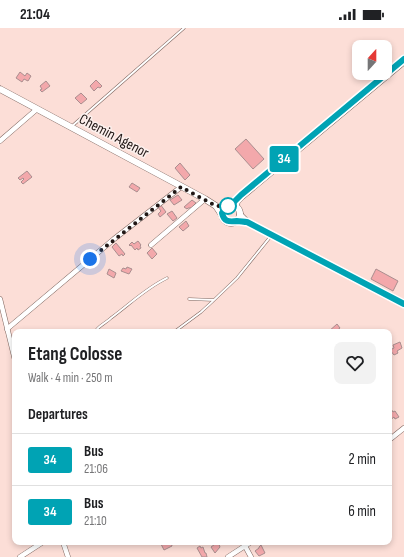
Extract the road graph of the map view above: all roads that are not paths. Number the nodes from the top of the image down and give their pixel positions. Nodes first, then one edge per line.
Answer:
1 (184, 28) edge
2 (404, 59) edge
3 (404, 64) edge
4 (0, 89) edge
5 (37, 109) junction
6 (70, 127) junction
7 (0, 141) edge
8 (181, 187) junction
9 (204, 199) junction
10 (216, 206) junction
11 (229, 206) junction
12 (238, 208) junction
13 (222, 215) junction
14 (240, 215) junction
15 (236, 221) junction
16 (247, 222) junction
17 (271, 235) junction
18 (151, 245) dead end
19 (167, 278) dead end
20 (0, 299) edge
21 (189, 299) dead end
22 (214, 300) junction
23 (404, 304) edge
24 (7, 329) junction
25 (97, 329) edge
26 (178, 329) edge
27 (12, 348) edge
28 (404, 428) edge
29 (392, 436) edge
30 (38, 545) edge
31 (64, 545) edge
32 (245, 546) joint
33 (20, 557) edge
34 (68, 557) edge
35 (228, 557) edge
36 (251, 557) edge

1 - 6 lane
2 - 11 lane
3 - 12 lane
4 - 5 main road, Chemin Agenor
5 - 6 main road, Chemin Agenor
5 - 7 street
6 - 8 main road, Chemin Agenor
8 - 9 main road, Chemin Agenor
8 - 24 street
9 - 10 main road, Chemin Agenor
9 - 18 street
10 - 11 main road
10 - 13 main road, Chemin Agenor
11 - 12 main road
11 - 13 main road
12 - 14 main road
13 - 15 main road
14 - 15 main road
14 - 16 main road
15 - 16 main road
16 - 17 main road
17 - 22 lane
17 - 23 main road
19 - 25 lane
20 - 24 street
21 - 22 lane
22 - 26 lane
24 - 27 street
28 - 29 street
30 - 33 street
31 - 34 street
32 - 35 street
32 - 36 street

